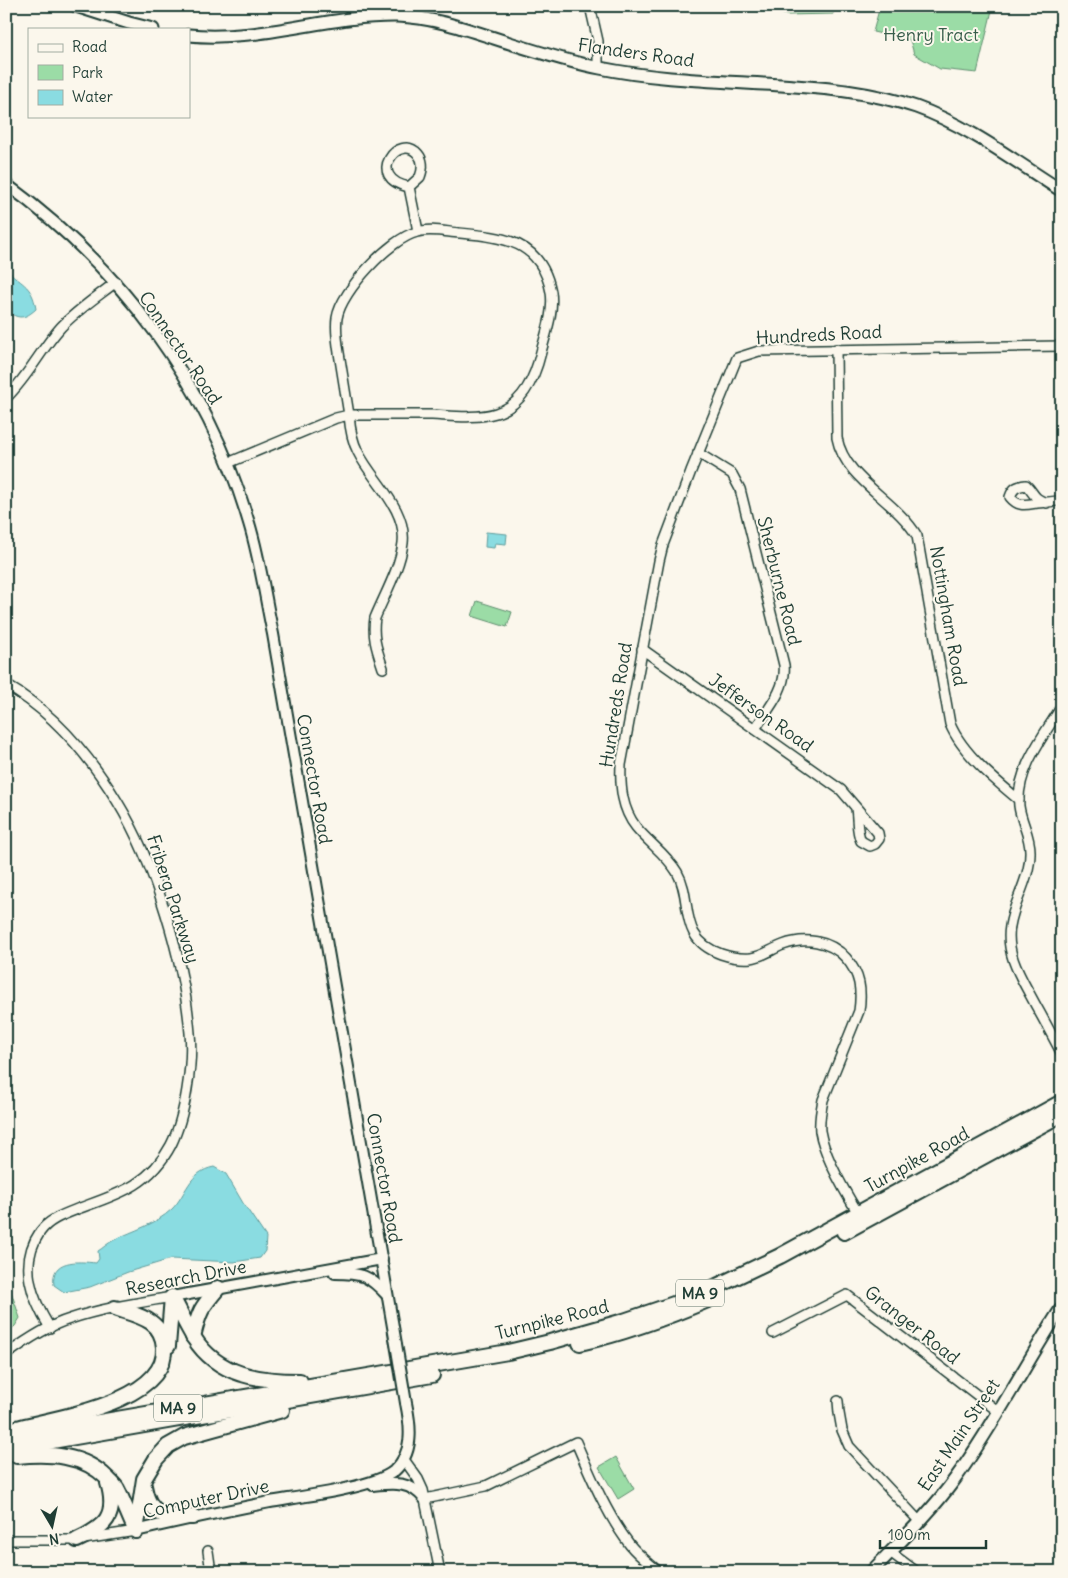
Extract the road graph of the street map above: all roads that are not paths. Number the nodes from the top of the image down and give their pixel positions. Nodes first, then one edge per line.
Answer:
1 (76, 6) edge
2 (590, 6) edge
3 (149, 28) edge
4 (190, 35) edge
5 (598, 67) junction
6 (6, 184) edge
7 (409, 187) junction
8 (1062, 191) edge
9 (418, 231) junction
10 (116, 282) junction
11 (1062, 346) edge
12 (836, 349) junction
13 (6, 398) edge
14 (349, 415) junction
15 (698, 453) junction
16 (228, 463) junction
17 (1062, 500) edge
18 (1047, 504) dead end
19 (642, 649) junction
20 (383, 668) dead end
21 (6, 685) edge
22 (1062, 706) edge
23 (755, 729) junction
24 (1019, 800) junction
25 (856, 809) dead end
26 (1062, 1054) edge
27 (1062, 1102) edge
28 (1062, 1114) edge
29 (858, 1213) junction
30 (382, 1259) junction
31 (309, 1273) junction
32 (218, 1288) junction
33 (388, 1295) junction
34 (172, 1297) junction
35 (1062, 1307) edge
36 (115, 1308) junction
37 (50, 1328) junction
38 (773, 1333) dead end
39 (193, 1337) junction
40 (6, 1355) edge
41 (165, 1356) junction
42 (351, 1379) junction
43 (332, 1393) junction
44 (838, 1401) dead end
45 (999, 1412) junction
46 (6, 1431) edge
47 (6, 1438) edge
48 (6, 1450) edge
49 (6, 1458) edge
50 (404, 1458) junction
51 (107, 1478) junction
52 (144, 1479) junction
53 (352, 1487) junction
54 (425, 1499) junction
55 (193, 1517) junction
56 (920, 1522) junction
57 (136, 1531) junction
58 (6, 1540) edge
59 (77, 1540) junction
60 (208, 1551) dead end
61 (890, 1552) junction
62 (211, 1572) edge
63 (440, 1572) edge
64 (659, 1572) edge
65 (871, 1572) edge
66 (917, 1572) edge

1 - 3 main road
2 - 5 street
4 - 5 main road, Flanders Road
5 - 8 main road, Flanders Road
6 - 10 street, Connector Road
7 - 7 street
7 - 9 street
9 - 14 street
9 - 14 street
10 - 13 street
10 - 16 street, Connector Road
11 - 12 street, Hundreds Road
12 - 15 street, Hundreds Road
12 - 24 street, Nottingham Road
14 - 16 street
14 - 20 street
15 - 19 street, Hundreds Road
15 - 23 street, Sherburne Road
16 - 30 street, Connector Road
17 - 18 street
19 - 23 street, Jefferson Road
19 - 29 street, Hundreds Road
21 - 37 street, Friberg Parkway
22 - 24 street
23 - 25 street, Jefferson Road
24 - 26 street
27 - 29 highway, Turnpike Road / MA 9
28 - 43 highway, Turnpike Road / MA 9
29 - 42 highway, Turnpike Road / MA 9
30 - 31 street, Research Drive
30 - 33 street, Connector Road
31 - 32 street, Research Drive
31 - 33 street
32 - 34 street, Research Drive
32 - 39 highway
33 - 50 street, Connector Road, bridge
34 - 36 street, Research Drive
34 - 39 highway
34 - 41 highway
35 - 45 main road, East Main Street
36 - 37 street, Research Drive
36 - 41 highway
37 - 40 street, Research Drive
38 - 45 street, Granger Road
39 - 42 highway
41 - 46 highway
42 - 47 highway, Turnpike Road / MA 9
43 - 48 highway, Turnpike Road / MA 9
43 - 52 highway
44 - 56 street
45 - 56 main road, East Main Street
49 - 51 highway
50 - 53 street, Computer Drive
50 - 54 street
51 - 57 highway
51 - 59 highway
52 - 55 highway
52 - 57 highway
53 - 54 street
53 - 55 street, Computer Drive
54 - 63 street
54 - 64 street
55 - 57 street, Computer Drive
56 - 61 main road, East Main Street
57 - 59 street, Computer Drive
58 - 59 street, Computer Drive
60 - 62 street
61 - 65 main road, East Main Street
61 - 66 street

